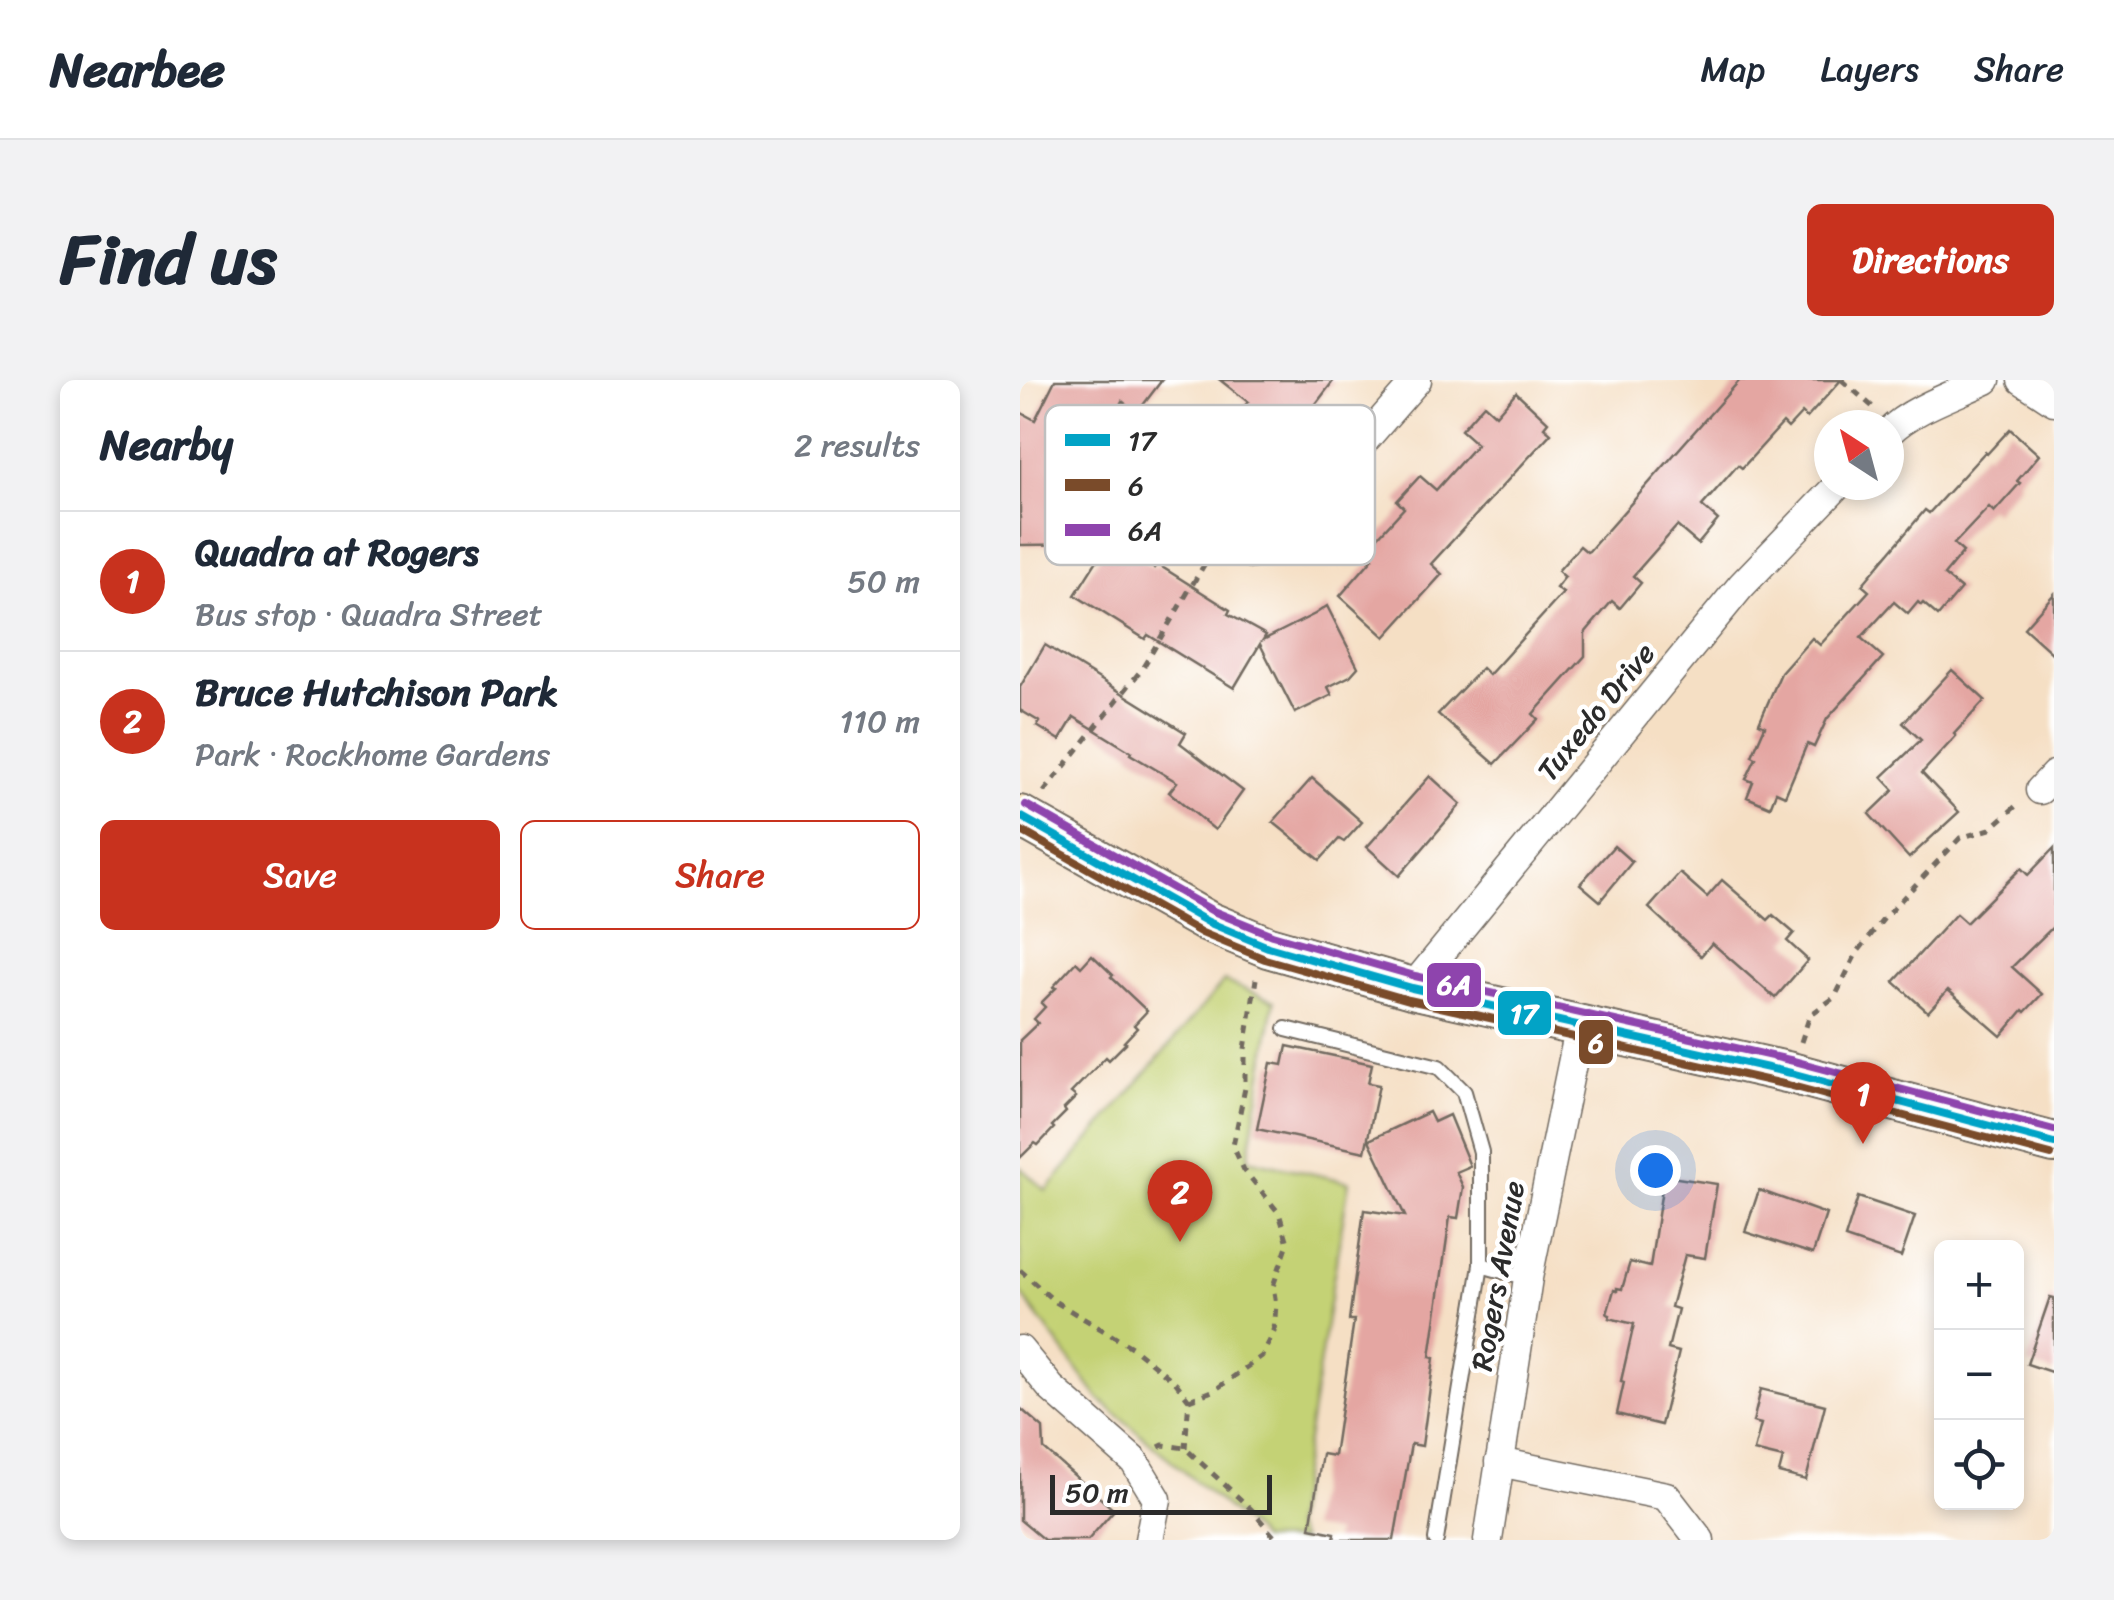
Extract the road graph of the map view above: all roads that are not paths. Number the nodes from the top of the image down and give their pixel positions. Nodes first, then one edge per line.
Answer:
1 (1417, 380) edge
2 (1986, 380) edge
3 (2022, 380) edge
4 (2054, 400) edge
5 (1904, 423) edge
6 (1375, 428) edge
7 (1824, 500) edge
8 (1024, 818) edge
9 (1412, 988) junction
10 (1580, 1024) junction
11 (1286, 1029) dead end
12 (2054, 1144) edge
13 (1481, 1265) junction
14 (1528, 1278) junction
15 (1020, 1350) edge
16 (1499, 1462) junction
17 (1149, 1540) edge
18 (1436, 1540) edge
19 (1488, 1540) edge
20 (1700, 1540) edge

1 - 6 street
2 - 5 street
3 - 4 street
7 - 9 street, Tuxedo Drive
8 - 9 main road
9 - 10 main road
10 - 12 main road
10 - 14 street, Rogers Avenue
11 - 13 lane
13 - 14 lane
13 - 18 lane
14 - 16 street, Rogers Avenue
15 - 17 street
16 - 19 street, Rogers Avenue
16 - 20 street

